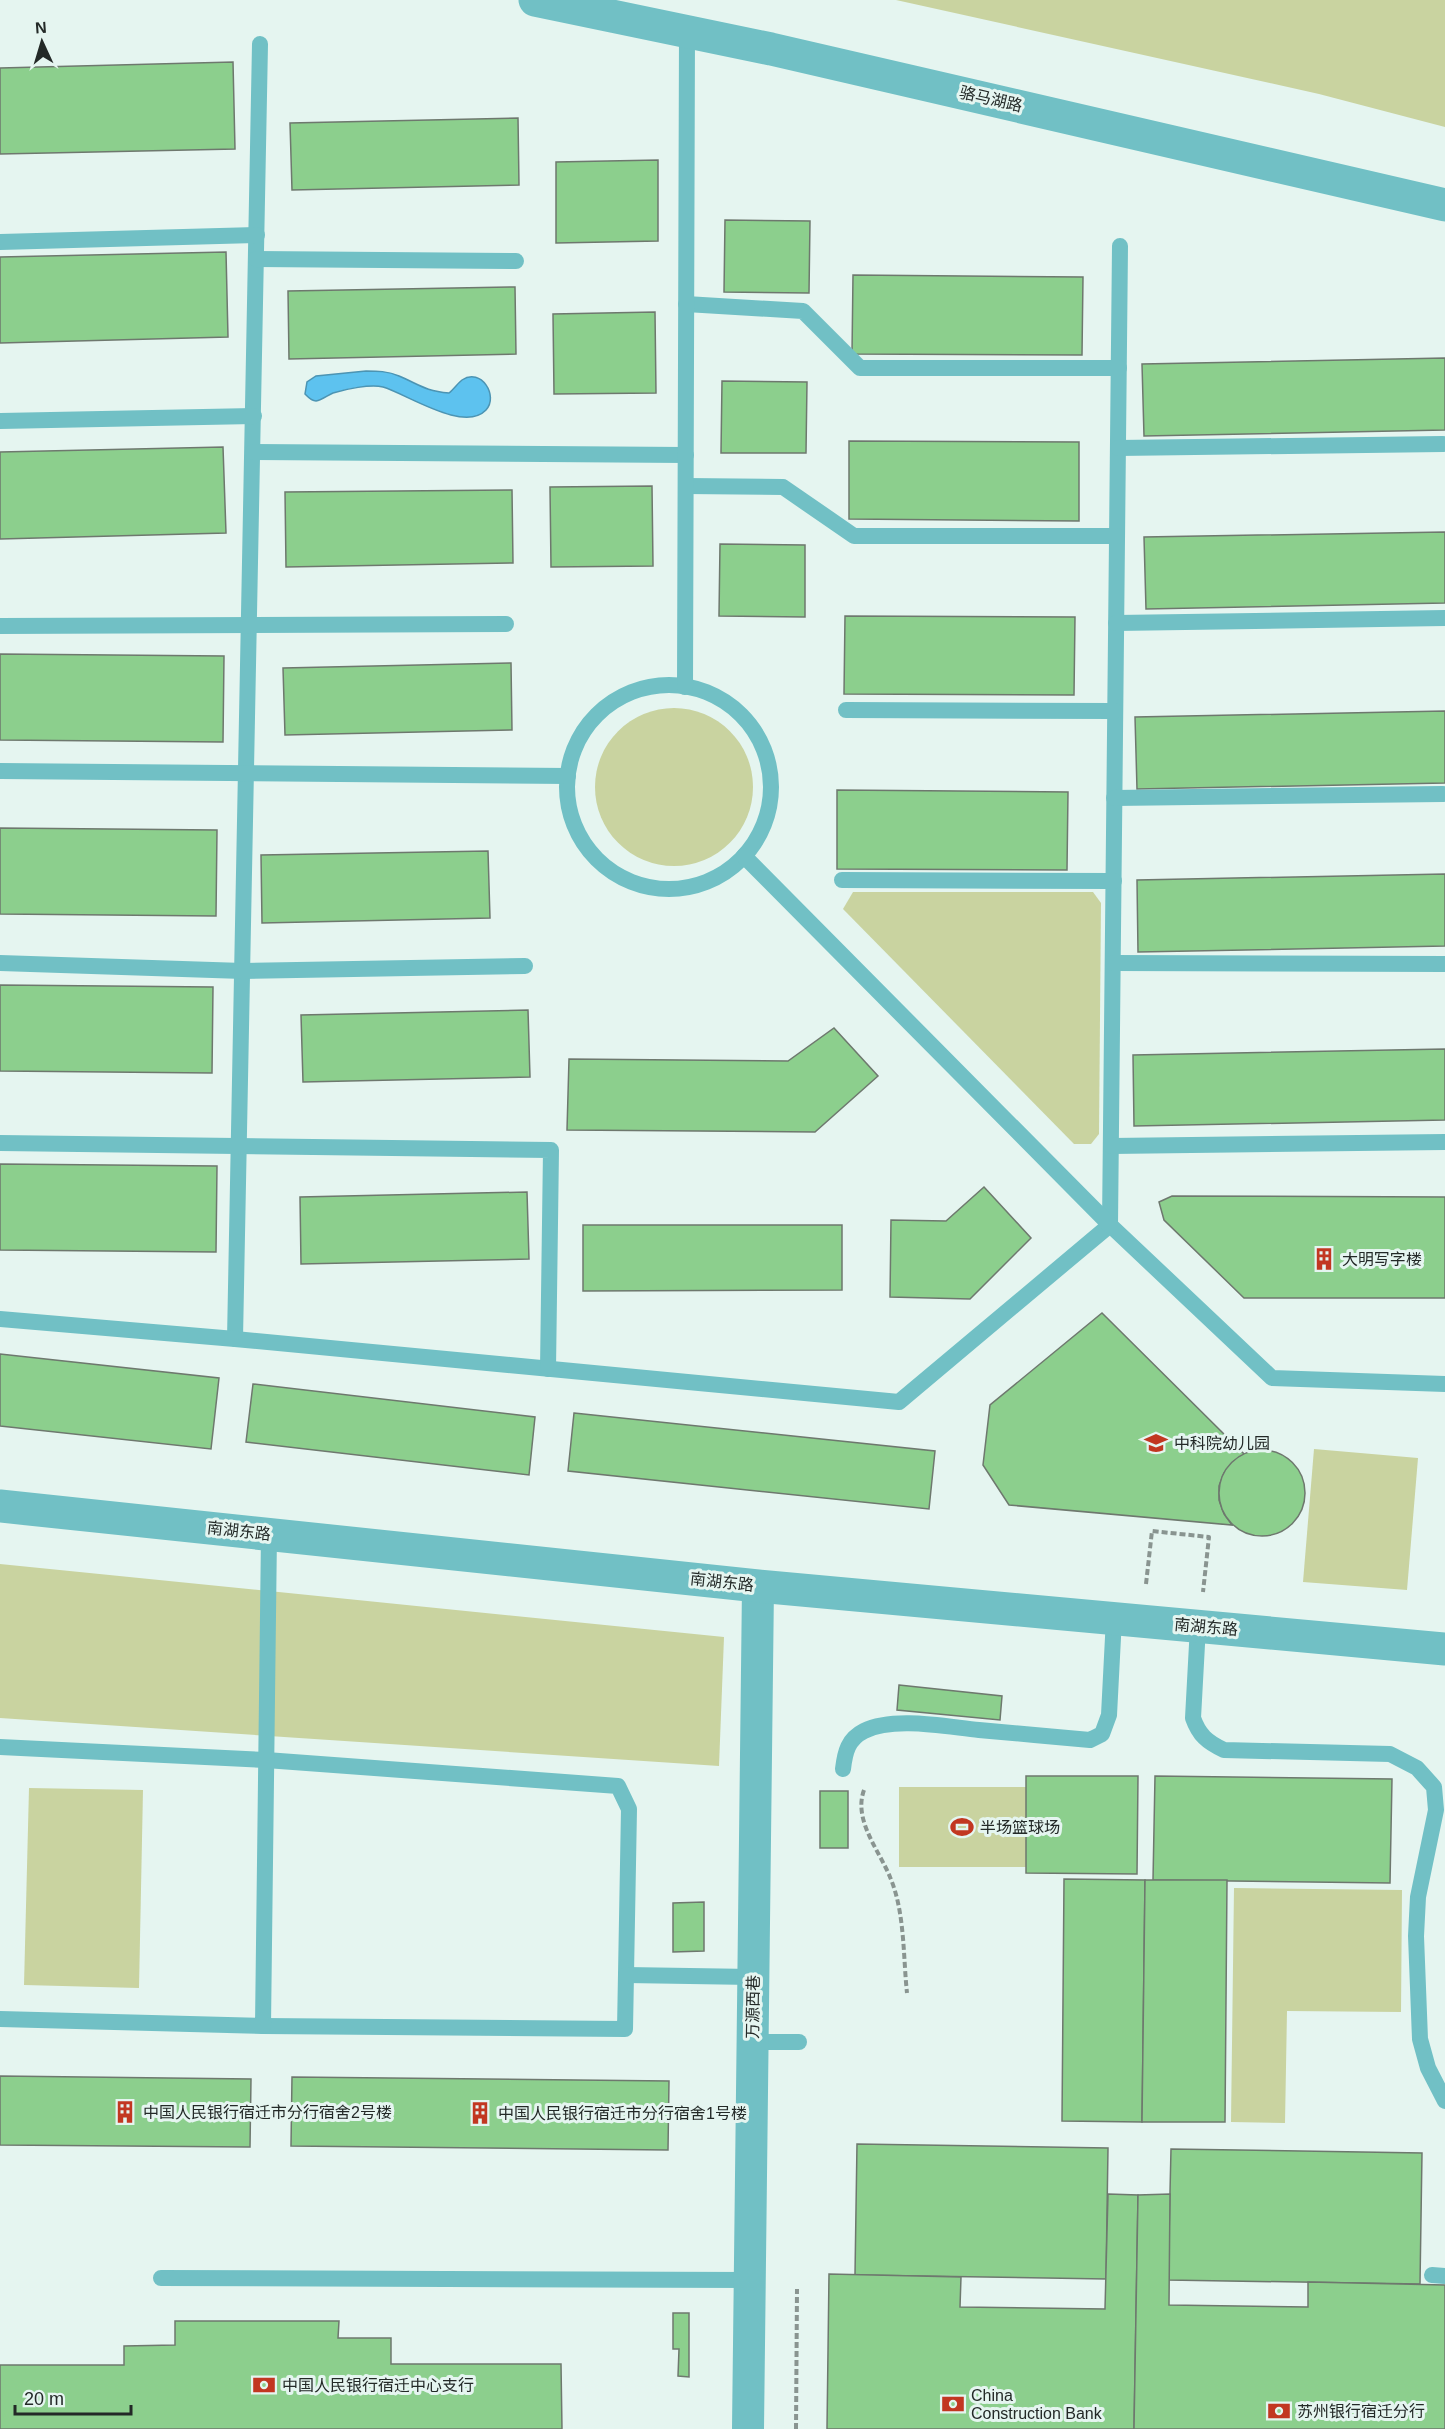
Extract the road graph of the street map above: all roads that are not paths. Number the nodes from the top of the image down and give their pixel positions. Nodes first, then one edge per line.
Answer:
1 (535, 0) edge
2 (687, 32) junction
3 (260, 44) dead end
4 (1445, 205) edge
5 (257, 235) junction
6 (0, 242) edge
7 (1120, 246) dead end
8 (256, 259) junction
9 (516, 261) dead end
10 (686, 304) junction
11 (1119, 368) junction
12 (254, 416) junction
13 (0, 421) edge
14 (1443, 444) dead end
15 (1118, 448) junction
16 (253, 452) junction
17 (686, 455) junction
18 (686, 486) junction
19 (1117, 536) junction
20 (1445, 618) edge
21 (1116, 623) junction
22 (506, 624) dead end
23 (250, 625) junction
24 (0, 626) edge
25 (685, 687) junction
26 (846, 710) dead end
27 (1115, 711) junction
28 (0, 771) edge
29 (248, 773) junction
30 (568, 776) junction
31 (1443, 795) dead end
32 (1114, 798) junction
33 (744, 856) junction
34 (842, 880) dead end
35 (1114, 881) junction
36 (0, 963) edge
37 (1113, 963) junction
38 (1445, 964) edge
39 (525, 966) dead end
40 (243, 971) junction
41 (1445, 1142) edge
42 (0, 1143) edge
43 (239, 1144) junction
44 (1111, 1146) junction
45 (1110, 1225) junction
46 (0, 1319) edge
47 (235, 1339) junction
48 (548, 1369) junction
49 (1445, 1384) edge
50 (0, 1506) edge
51 (269, 1534) junction
52 (758, 1586) junction
53 (1128, 1619) junction
54 (1198, 1626) junction
55 (1445, 1649) edge
56 (0, 1747) edge
57 (266, 1760) junction
58 (843, 1769) dead end
59 (626, 1975) junction
60 (753, 1977) junction
61 (0, 2019) edge
62 (263, 2026) junction
63 (753, 2042) junction
64 (800, 2042) dead end
65 (1445, 2101) edge
66 (160, 2278) dead end
67 (749, 2280) junction
68 (748, 2429) edge

1 - 2 street, 骆马湖路
2 - 4 street, 骆马湖路
2 - 10 lane
3 - 5 lane
5 - 6 lane
5 - 8 lane
7 - 11 lane
8 - 9 lane
8 - 12 lane
10 - 11 lane
10 - 17 lane
11 - 15 lane
12 - 13 lane
12 - 16 lane
14 - 15 lane
15 - 19 lane
16 - 17 lane
16 - 23 lane
17 - 18 lane
18 - 19 lane
18 - 25 lane
19 - 21 lane
20 - 21 lane
21 - 27 lane
22 - 23 lane
23 - 24 lane
23 - 29 lane
25 - 30 lane
25 - 33 lane
26 - 27 lane
27 - 32 lane
28 - 29 lane
29 - 30 lane
29 - 40 lane
30 - 33 lane
31 - 32 lane
32 - 35 lane
33 - 45 lane
34 - 35 lane
35 - 37 lane
36 - 40 lane
37 - 38 lane
37 - 44 lane
39 - 40 lane
40 - 43 lane
41 - 44 lane
42 - 43 lane
43 - 47 lane
43 - 48 lane
44 - 45 lane
45 - 48 lane
45 - 49 lane
46 - 47 lane
47 - 48 lane
50 - 51 street, 南湖东路
51 - 52 street, 南湖东路
51 - 57 lane
52 - 53 street, 南湖东路
52 - 60 street, 万源西巷
53 - 54 street, 南湖东路
53 - 58 lane
54 - 55 street, 南湖东路
54 - 65 lane
56 - 57 lane
57 - 59 lane
57 - 62 lane
59 - 60 lane
59 - 62 lane
60 - 63 street, 万源西巷
61 - 62 lane
63 - 64 lane
63 - 67 street, 万源西巷
66 - 67 lane
67 - 68 street, 万源西巷

